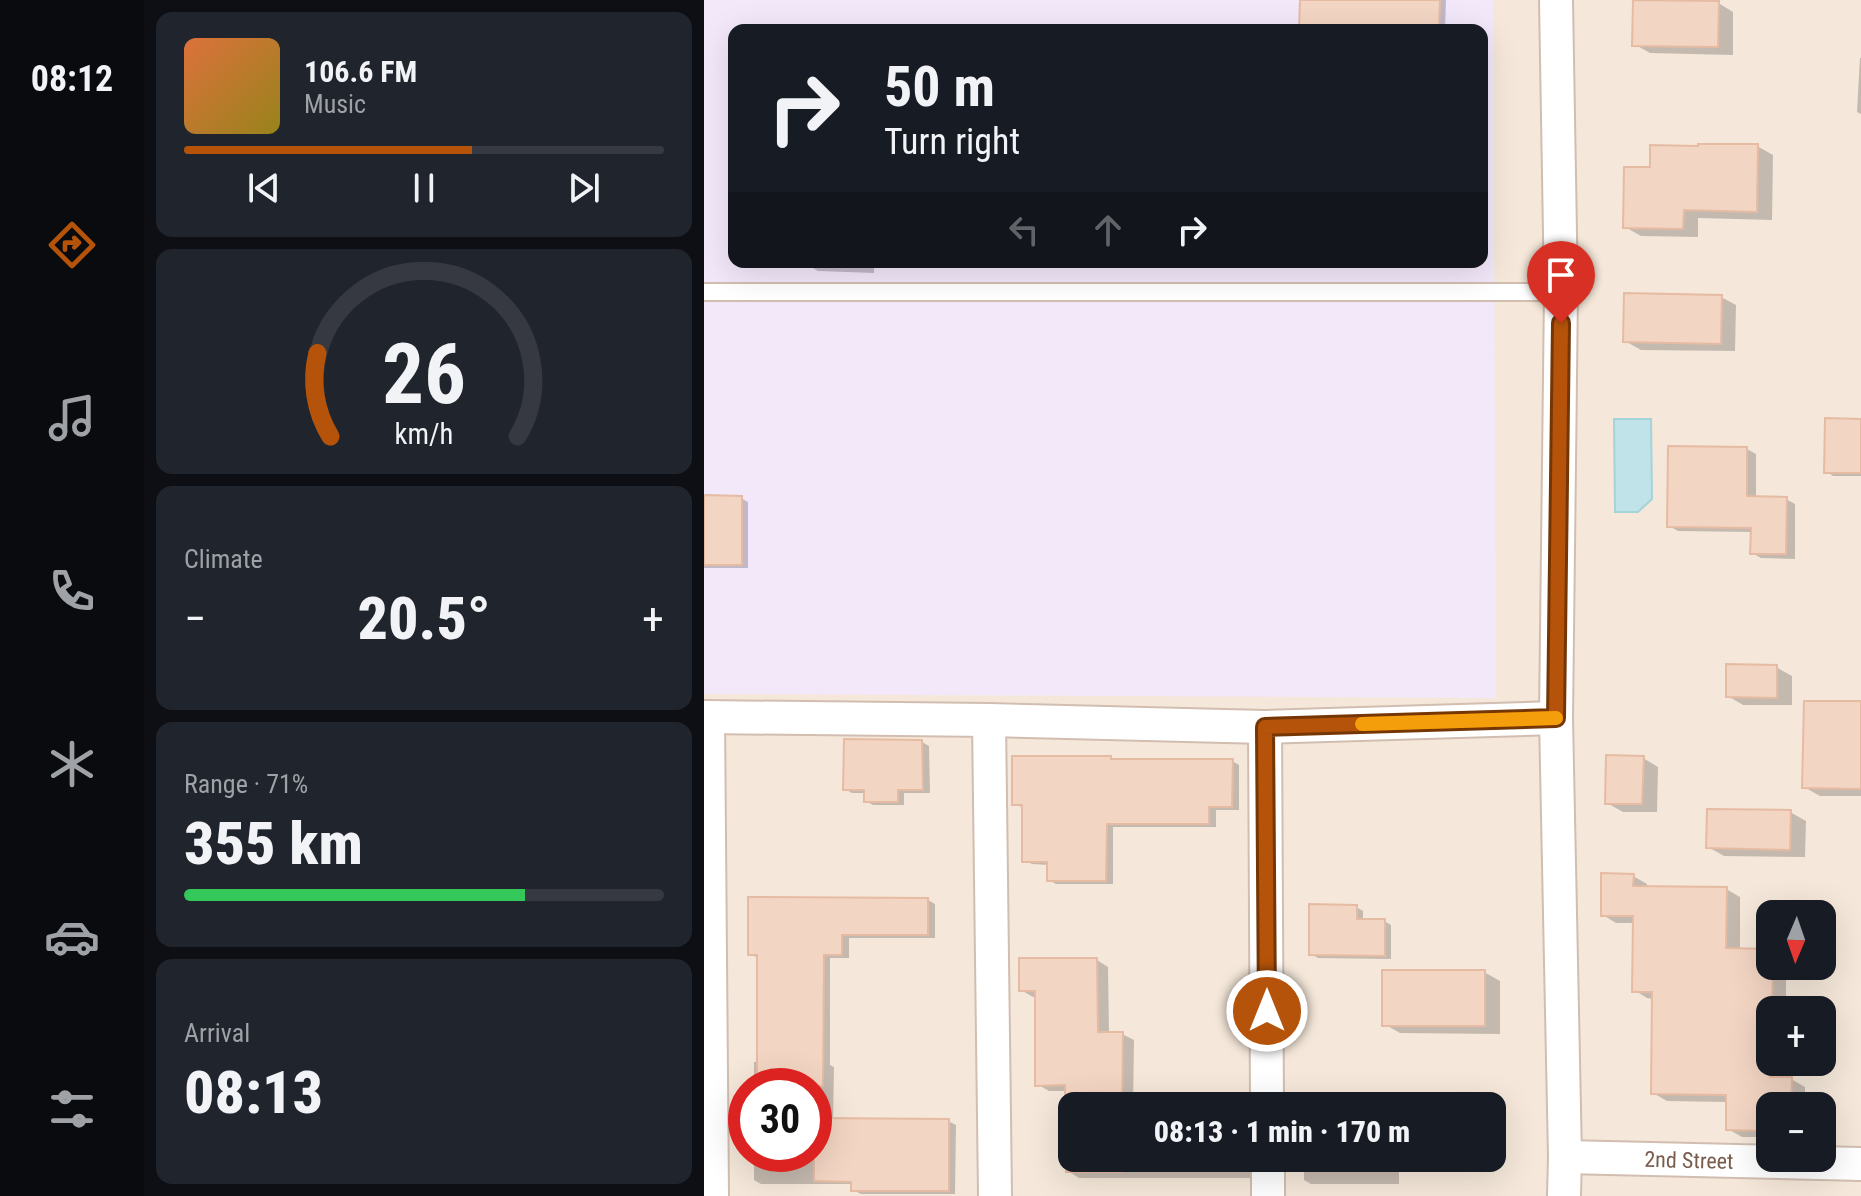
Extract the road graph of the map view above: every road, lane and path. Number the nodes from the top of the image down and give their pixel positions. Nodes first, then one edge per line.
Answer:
1 (1556, 0) edge
2 (704, 292) edge
3 (1561, 292) junction
4 (706, 717) edge
5 (1556, 718) junction
6 (989, 720) junction
7 (1265, 727) junction
8 (1267, 1092) edge
9 (1565, 1157) junction
10 (1861, 1164) edge
11 (1268, 1172) edge
12 (712, 1196) edge
13 (995, 1196) edge
14 (1268, 1196) edge
15 (1564, 1196) edge

1 - 3 street
2 - 3 lane
3 - 5 street
4 - 6 street
4 - 12 street
5 - 7 street
5 - 9 street
6 - 7 street
6 - 13 street
7 - 8 street
9 - 10 street, 2nd Street
9 - 15 street
11 - 14 street

